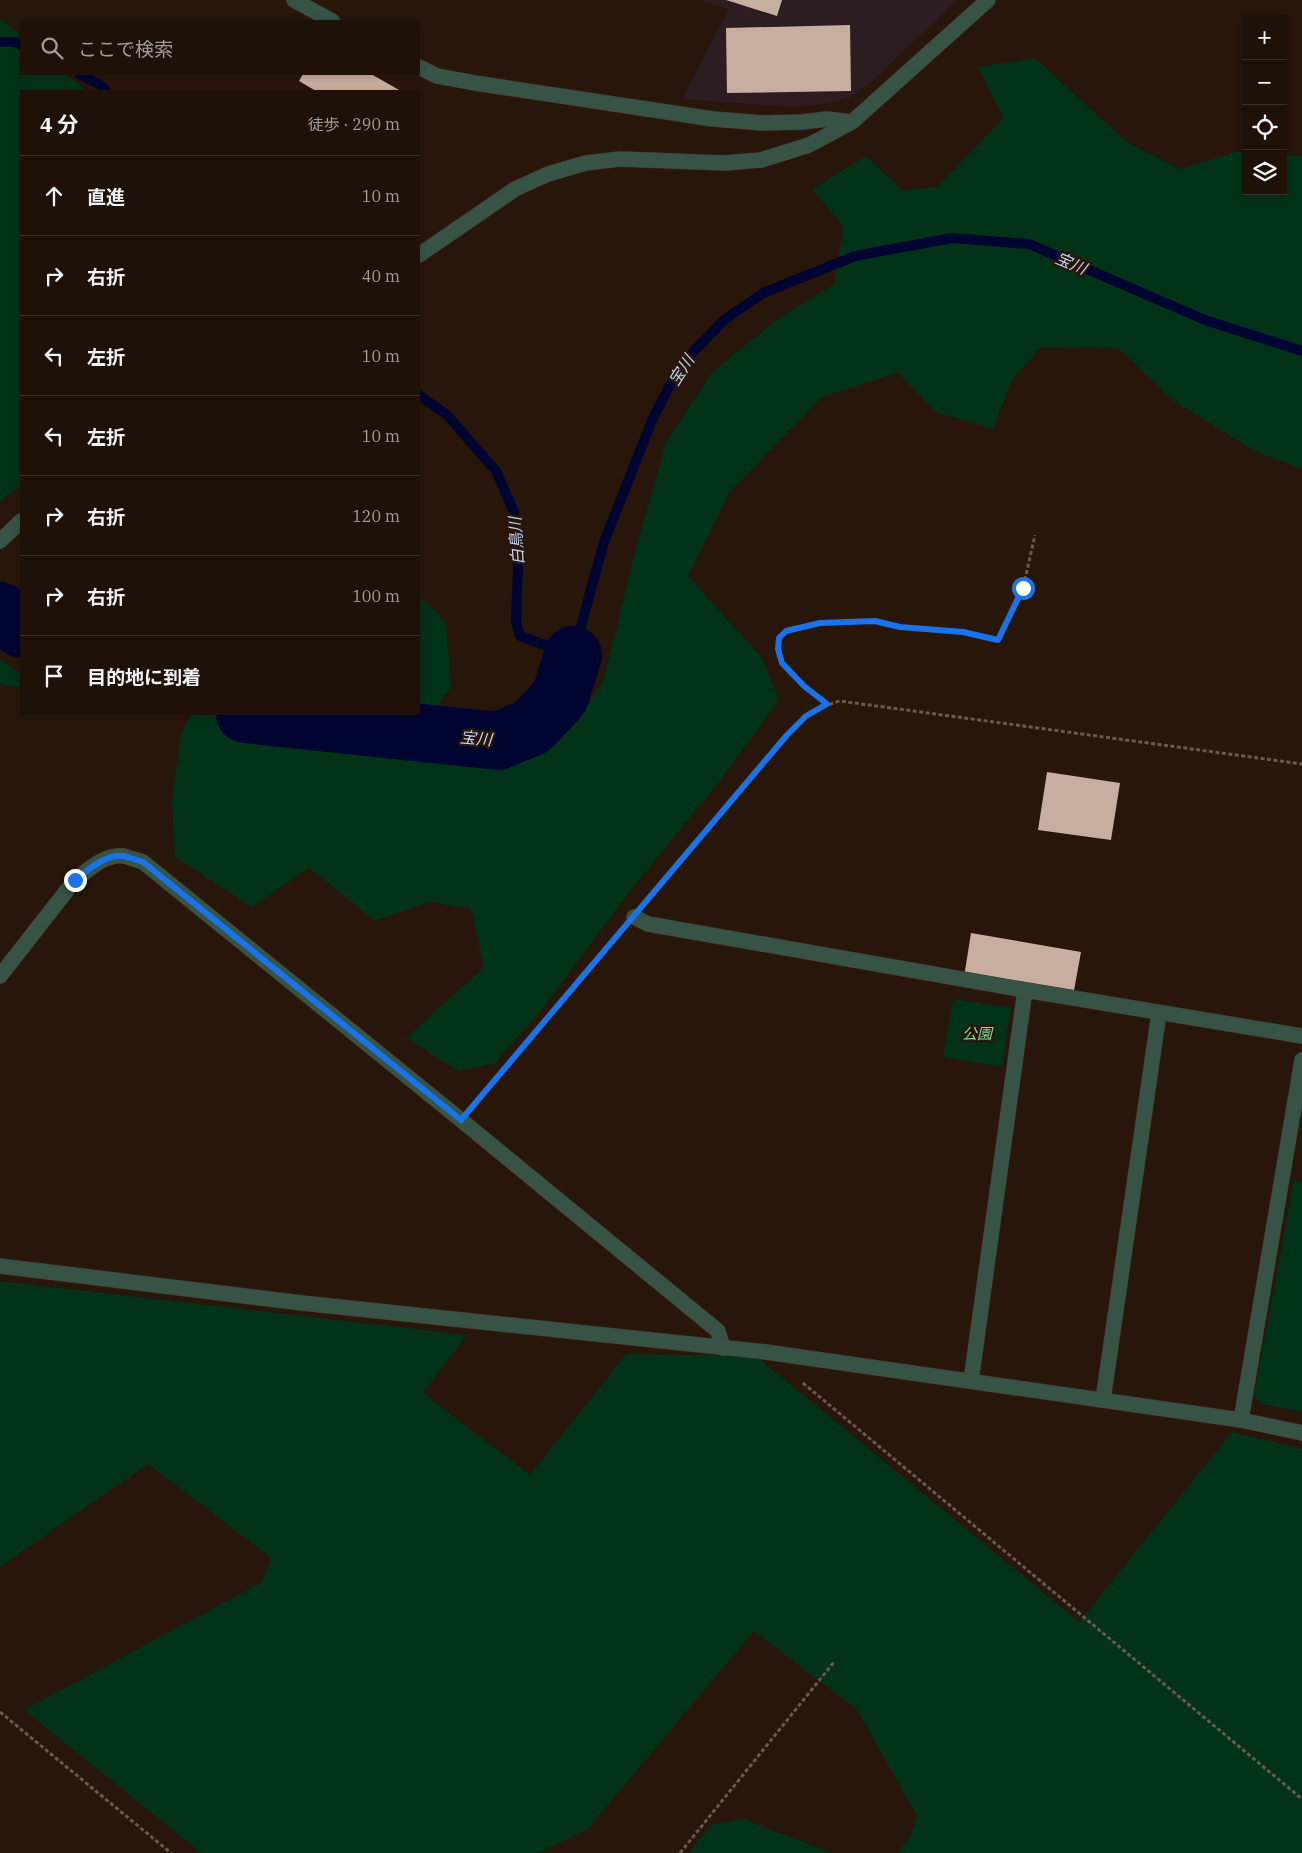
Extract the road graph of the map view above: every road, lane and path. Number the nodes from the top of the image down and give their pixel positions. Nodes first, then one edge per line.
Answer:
1 (294, 0) edge
2 (988, 0) edge
3 (330, 20) edge
4 (420, 68) edge
5 (852, 122) junction
6 (420, 254) edge
7 (20, 522) edge
8 (1035, 535) dead end
9 (0, 542) edge
10 (827, 704) junction
11 (1302, 764) edge
12 (634, 917) junction
13 (0, 976) edge
14 (1025, 990) junction
15 (1158, 1013) junction
16 (1302, 1036) edge
17 (1302, 1060) edge
18 (461, 1120) junction
19 (0, 1266) edge
20 (724, 1348) junction
21 (797, 1378) dead end
22 (971, 1381) junction
23 (1103, 1400) junction
24 (1242, 1420) junction
25 (1302, 1433) edge
26 (834, 1662) dead end
27 (0, 1712) edge
28 (1302, 1799) edge
29 (171, 1853) edge
30 (680, 1853) edge

1 - 3 street
2 - 5 street
4 - 5 street
5 - 6 street
7 - 9 street
8 - 10 path
10 - 11 path
10 - 12 path
12 - 14 street
12 - 18 path
13 - 18 street
14 - 15 street
14 - 22 street
15 - 16 street
15 - 23 street
17 - 24 street
18 - 20 street
19 - 20 street
20 - 22 street
21 - 28 path
22 - 23 street
23 - 24 street
24 - 25 street
26 - 30 path
27 - 29 path

